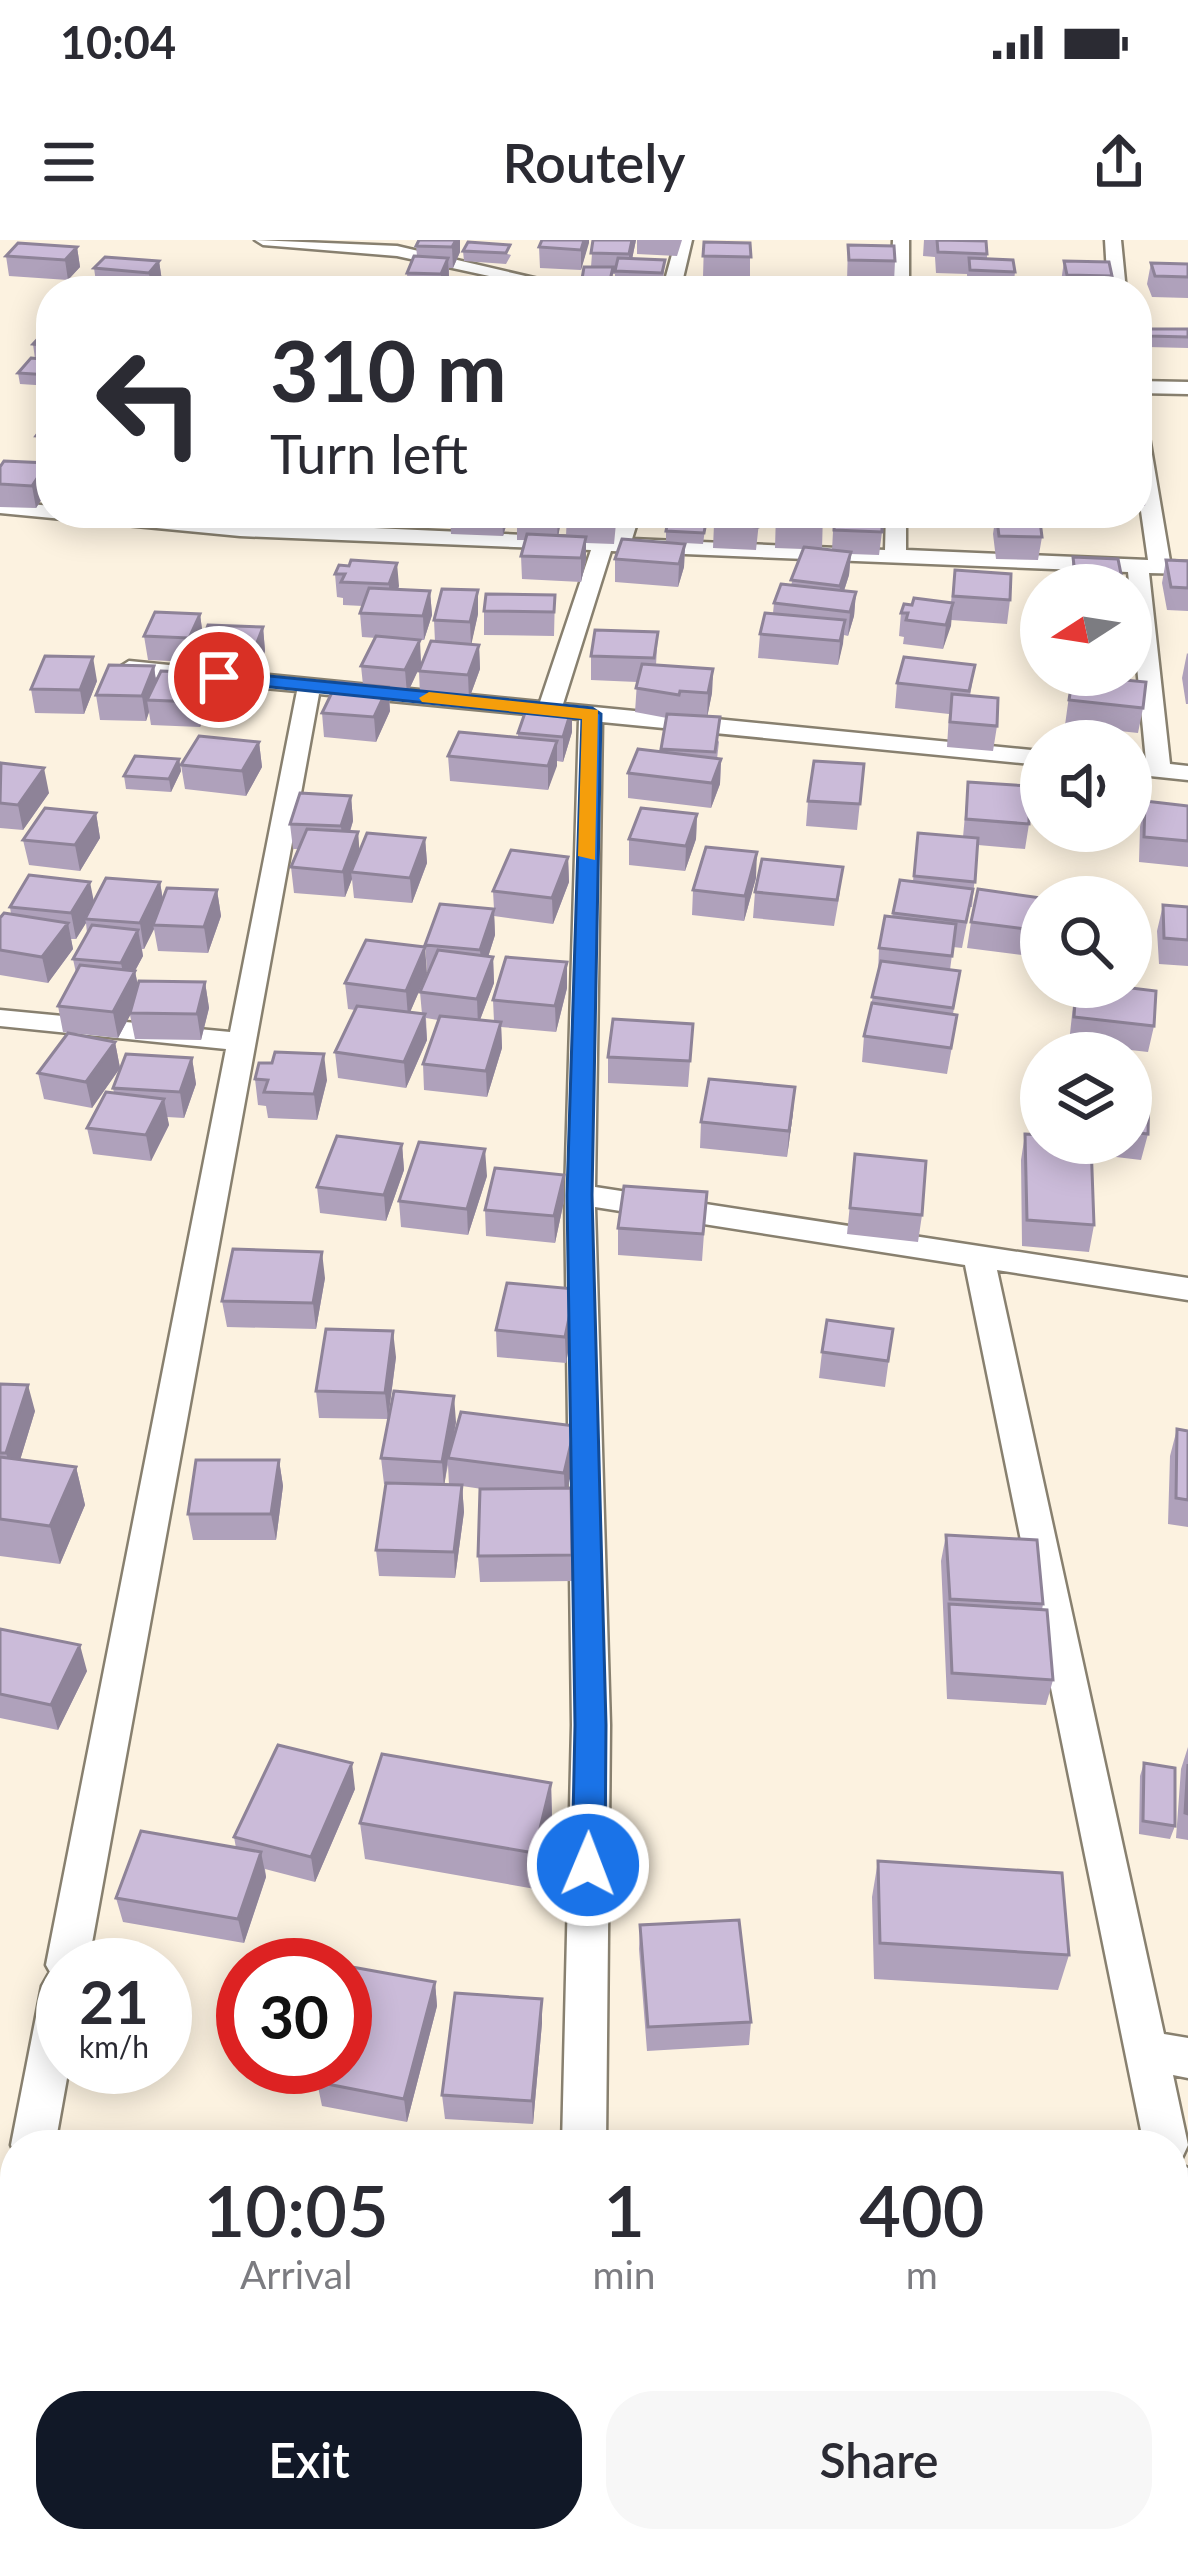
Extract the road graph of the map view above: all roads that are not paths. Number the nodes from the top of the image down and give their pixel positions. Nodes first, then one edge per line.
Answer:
1 (263, 240) edge
2 (684, 240) edge
3 (901, 240) edge
4 (1113, 240) edge
5 (511, 276) edge
6 (674, 276) edge
7 (900, 276) edge
8 (1116, 276) edge
9 (1152, 387) edge
10 (1188, 388) edge
11 (0, 507) edge
12 (36, 511) edge
13 (218, 528) edge
14 (621, 528) edge
15 (896, 528) edge
16 (1146, 528) edge
17 (611, 545) junction
18 (895, 557) junction
19 (1073, 564) edge
20 (1149, 564) edge
21 (1152, 567) edge
22 (1188, 568) edge
23 (1152, 628) edge
24 (129, 668) edge
25 (309, 686) junction
26 (549, 710) junction
27 (592, 714) junction
28 (1020, 756) edge
29 (1152, 769) edge
30 (1159, 770) junction
31 (1188, 773) edge
32 (0, 1018) edge
33 (242, 1042) junction
34 (580, 1195) junction
35 (978, 1255) junction
36 (1188, 1289) edge
37 (72, 1938) edge
38 (1168, 2054) edge
39 (43, 2094) edge
40 (36, 2130) edge
41 (584, 2130) edge
42 (1166, 2130) edge

1 - 5 street
2 - 6 street
3 - 7 street
4 - 8 street
9 - 10 street
11 - 12 street
13 - 17 street
14 - 17 street
15 - 18 street
16 - 20 street
17 - 18 street
17 - 26 street
18 - 19 street
21 - 22 street
23 - 30 street
24 - 25 street
25 - 26 street
25 - 33 street
26 - 27 street
27 - 28 street
27 - 34 street
29 - 30 street
30 - 31 street
32 - 33 street
33 - 37 street
34 - 35 street
34 - 41 street
35 - 36 street
35 - 38 street
38 - 42 street
39 - 40 street

